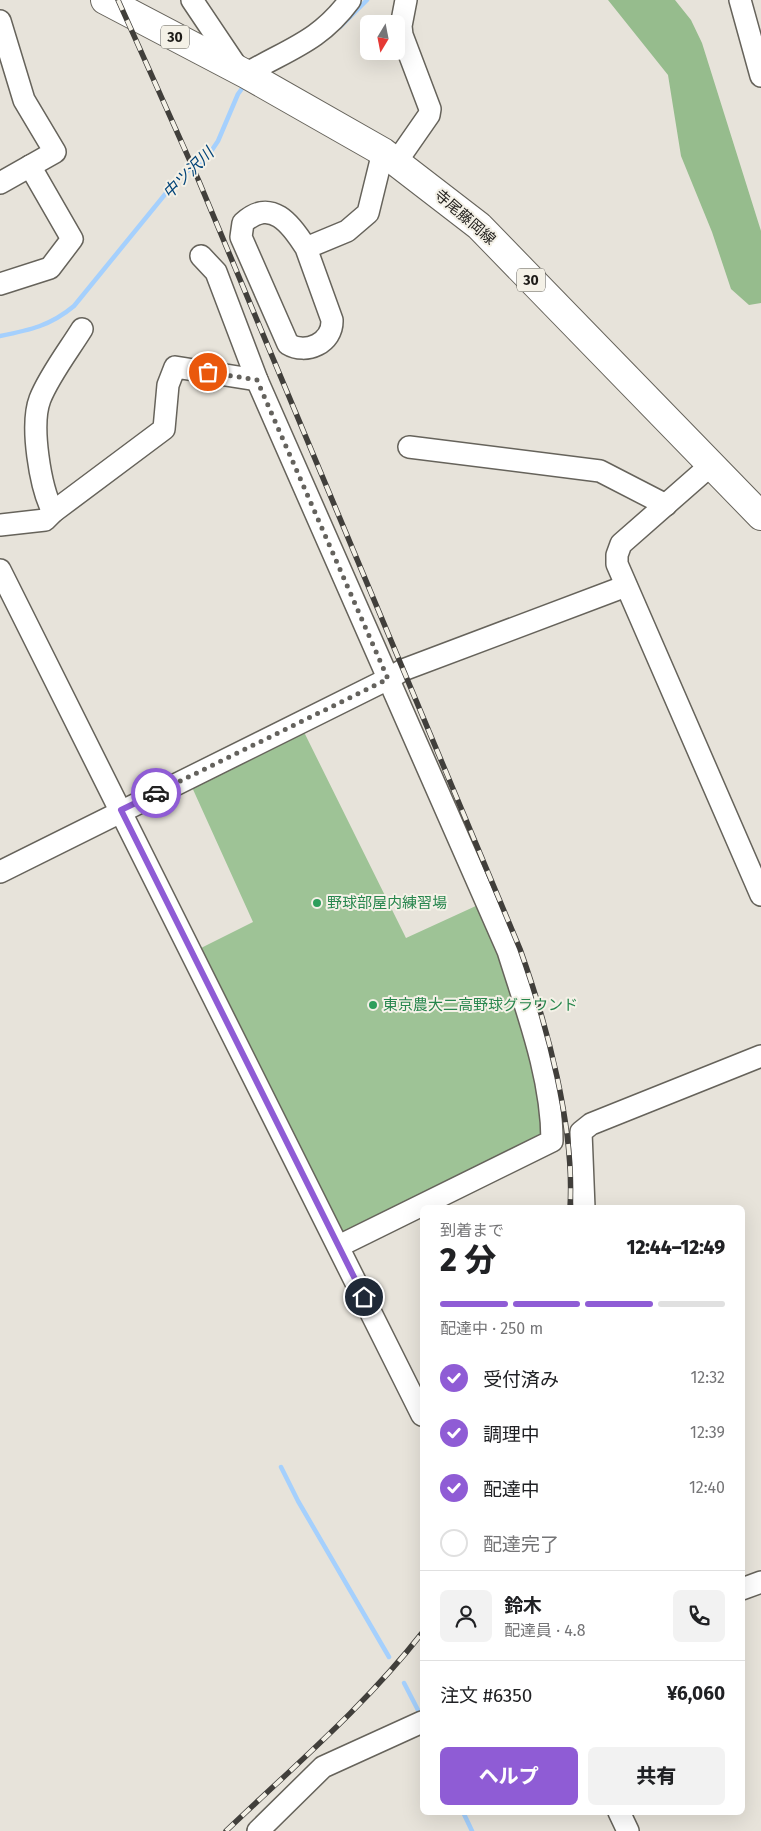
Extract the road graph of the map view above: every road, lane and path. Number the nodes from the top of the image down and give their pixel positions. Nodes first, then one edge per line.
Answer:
1 (105, 0) edge
2 (192, 0) edge
3 (350, 0) edge
4 (406, 0) edge
5 (740, 0) edge
6 (0, 21) edge
7 (761, 76) edge
8 (251, 77) junction
9 (390, 157) junction
10 (30, 166) junction
11 (0, 184) edge
12 (306, 248) junction
13 (201, 256) dead end
14 (0, 284) edge
15 (82, 329) dead end
16 (257, 380) junction
17 (409, 447) dead end
18 (712, 465) junction
19 (666, 505) junction
20 (52, 512) junction
21 (761, 516) edge
22 (0, 525) edge
23 (0, 570) edge
24 (626, 586) junction
25 (388, 679) junction
26 (121, 810) junction
27 (0, 872) edge
28 (761, 894) edge
29 (761, 1056) edge
30 (423, 1205) edge
31 (584, 1205) edge
32 (420, 1206) edge
33 (339, 1246) junction
34 (420, 1411) edge
35 (761, 1582) edge
36 (745, 1588) edge
37 (420, 1724) edge
38 (620, 1815) edge
39 (258, 1831) edge
40 (628, 1831) edge

1 - 8 main road, 寺尾藤岡線 / 30
2 - 8 street
3 - 8 street
4 - 9 street
5 - 7 street
6 - 10 street
8 - 9 main road, 寺尾藤岡線 / 30
9 - 12 street
9 - 18 main road, 寺尾藤岡線 / 30
10 - 11 street
10 - 14 street
12 - 12 street
13 - 16 street
15 - 20 street
16 - 20 street
16 - 25 street
17 - 19 street
18 - 19 street
18 - 21 main road, 寺尾藤岡線 / 30
19 - 24 street
20 - 22 street
23 - 26 street
24 - 25 street
24 - 28 street
25 - 26 street
25 - 30 street
26 - 27 street
26 - 33 street
29 - 31 street
32 - 33 street
33 - 34 street
35 - 36 street
37 - 39 street
38 - 40 street

